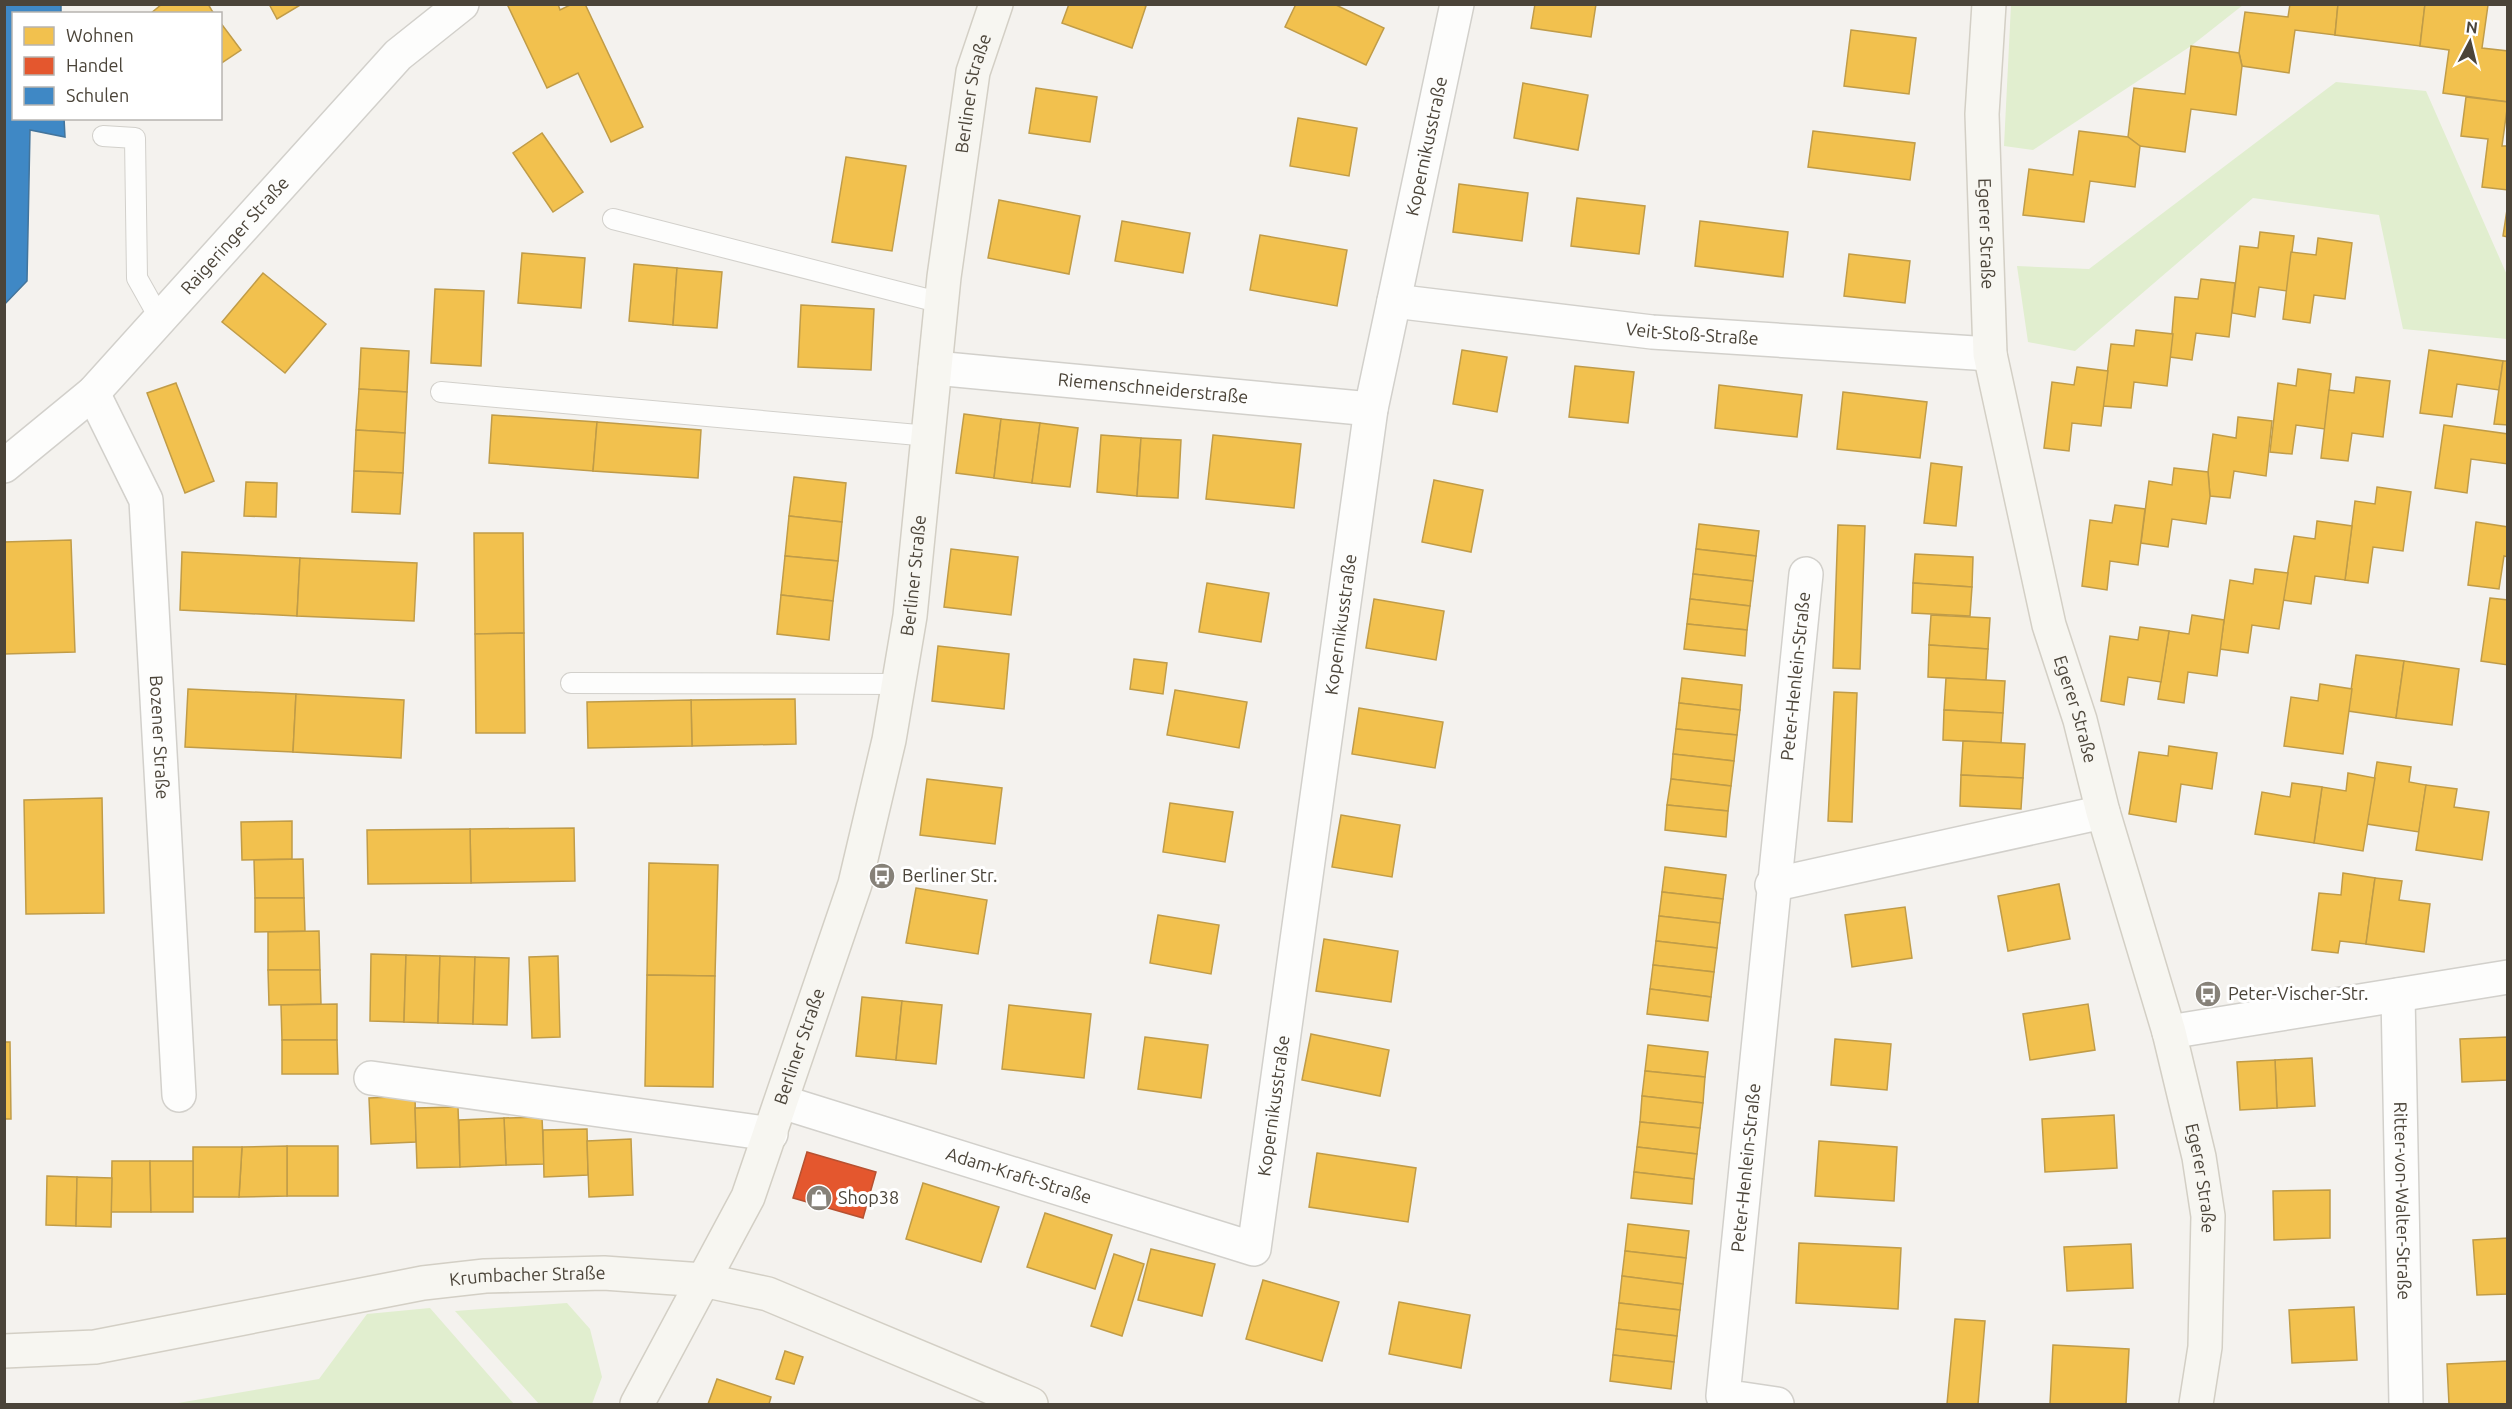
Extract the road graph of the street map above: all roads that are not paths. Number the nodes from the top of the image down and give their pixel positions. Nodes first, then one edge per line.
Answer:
1 (462, 4) edge
2 (996, 4) edge
3 (1457, 4) edge
4 (1989, 4) edge
5 (103, 136) dead end
6 (613, 219) dead end
7 (1394, 301) junction
8 (942, 303) junction
9 (160, 319) junction
10 (1990, 354) junction
11 (935, 368) junction
12 (441, 392) dead end
13 (93, 393) junction
14 (1371, 409) junction
15 (930, 436) junction
16 (4, 466) edge
17 (1806, 574) dead end
18 (571, 683) dead end
19 (899, 684) junction
20 (2103, 812) junction
21 (1772, 885) junction
22 (2508, 977) edge
23 (2398, 995) junction
24 (2169, 1032) junction
25 (371, 1078) dead end
26 (179, 1095) dead end
27 (782, 1102) junction
28 (771, 1134) junction
29 (1254, 1249) joint
30 (703, 1280) junction
31 (4, 1351) edge
32 (637, 1404) edge
33 (1031, 1404) edge
34 (1777, 1404) edge
35 (2196, 1404) edge
36 (2406, 1404) edge

1 - 9 street, Raigeringer Straße
2 - 8 street, Berliner Straße
3 - 7 street, Kopernikusstraße
4 - 10 street, Egerer Straße
5 - 9 lane
6 - 8 lane
7 - 10 street, Veit-Stoß-Straße
7 - 14 street, Kopernikusstraße
8 - 11 street, Berliner Straße
9 - 13 street, Raigeringer Straße
10 - 20 street, Egerer Straße
11 - 14 street, Riemenschneiderstraße
11 - 15 street, Berliner Straße
12 - 15 lane
13 - 16 street, Raigeringer Straße
13 - 26 street, Bozener Straße
14 - 29 street, Kopernikusstraße
15 - 19 street, Berliner Straße
17 - 21 street, Peter-Henlein-Straße
18 - 19 lane
19 - 27 street, Berliner Straße
20 - 21 street
20 - 24 street, Egerer Straße
21 - 34 street, Peter-Henlein-Straße
22 - 23 street
23 - 24 street
23 - 36 street, Ritter-von-Walter-Straße
24 - 35 street, Egerer Straße
25 - 28 street
27 - 28 street, Berliner Straße
27 - 29 street, Adam-Kraft-Straße
28 - 30 street, Berliner Straße
30 - 31 street, Krumbacher Straße
30 - 32 street, Berliner Straße
30 - 33 street, Krumbacher Straße

